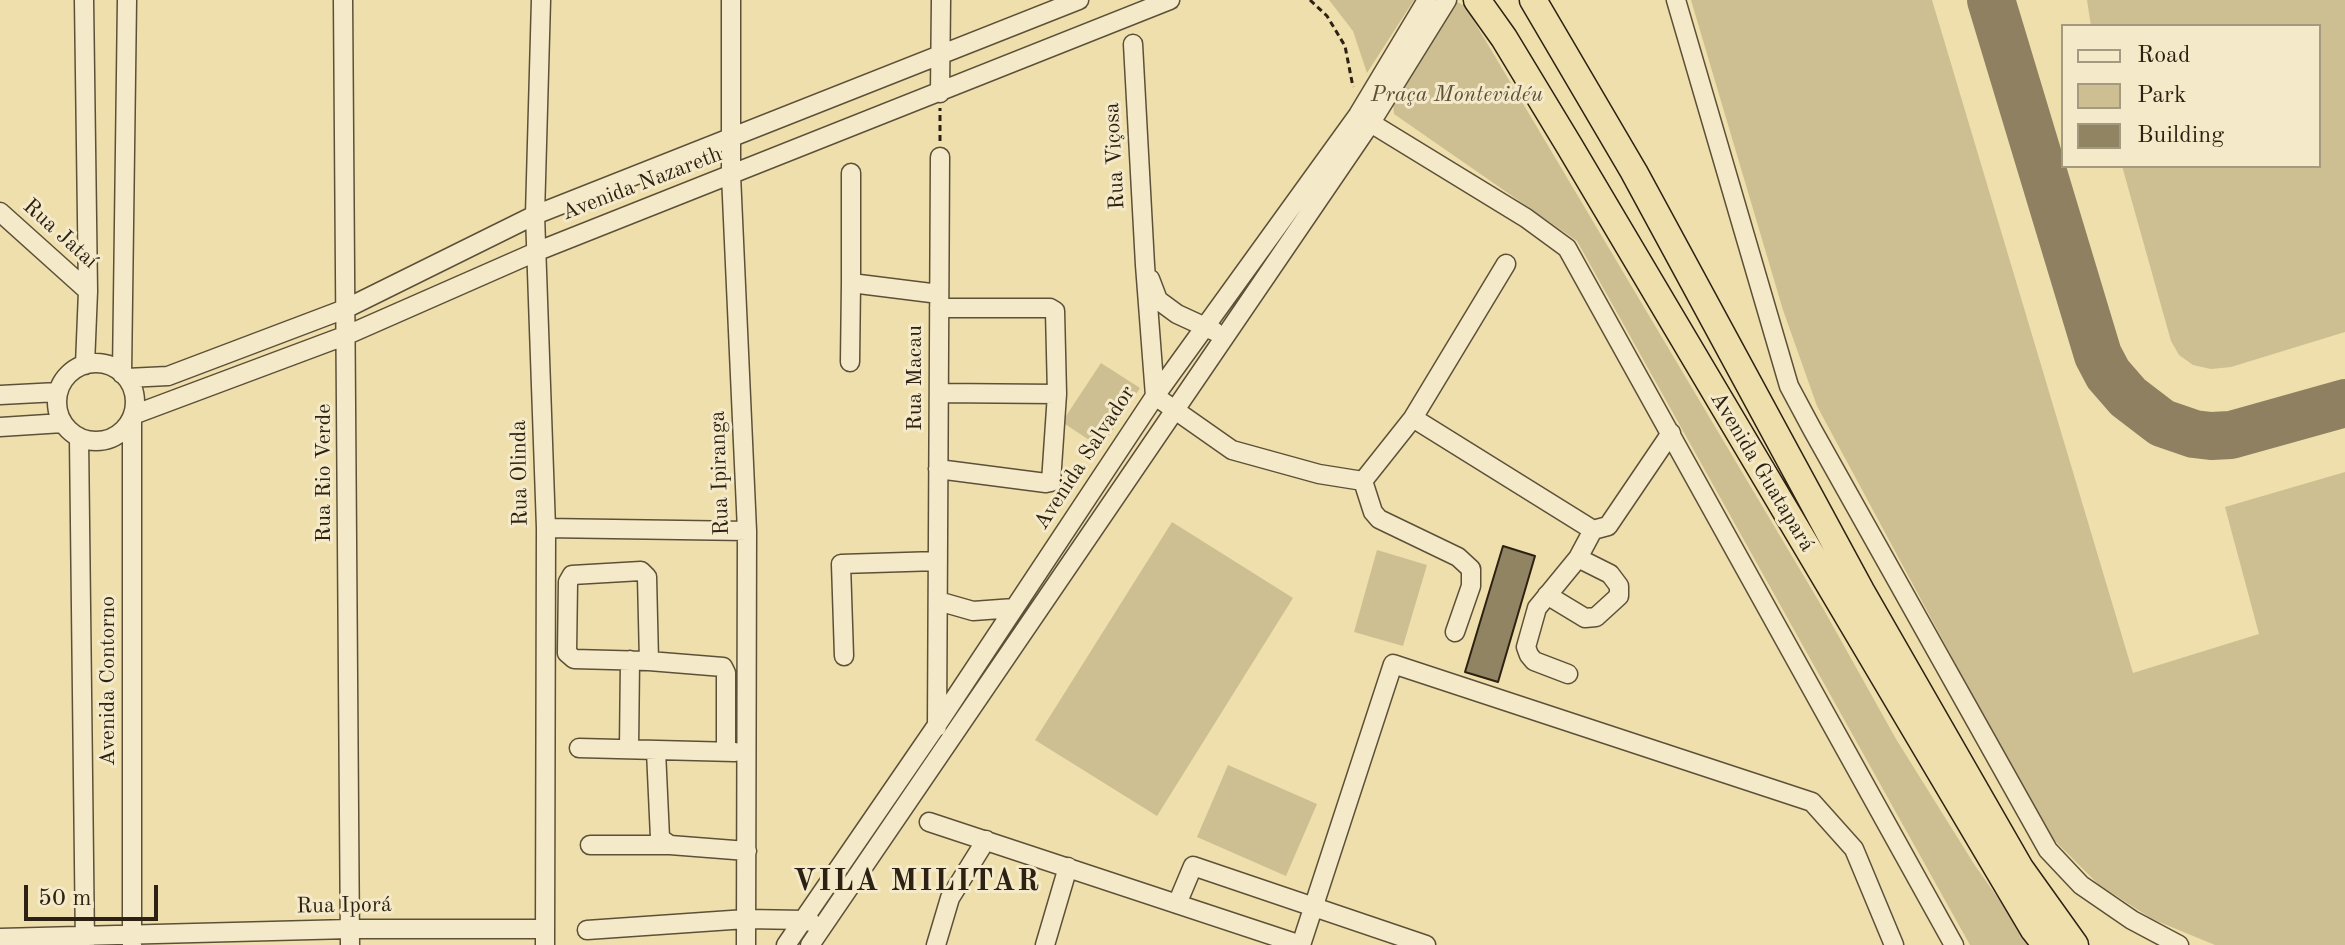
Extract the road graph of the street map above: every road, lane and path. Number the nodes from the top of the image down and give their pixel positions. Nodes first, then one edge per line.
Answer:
1 (84, 0) edge
2 (127, 0) edge
3 (343, 0) edge
4 (541, 0) edge
5 (731, 0) edge
6 (941, 0) edge
7 (1079, 0) edge
8 (1170, 0) edge
9 (1310, 0) edge
10 (1427, 0) edge
11 (1447, 0) edge
12 (1477, 0) edge
13 (1533, 0) edge
14 (1676, 0) edge
15 (1130, 8) edge
16 (1133, 44) dead end
17 (940, 56) junction
18 (940, 93) junction
19 (1364, 120) junction
20 (731, 138) junction
21 (940, 157) joint
22 (1634, 172) junction
23 (851, 173) dead end
24 (731, 175) junction
25 (1595, 191) junction
26 (0, 212) edge
27 (535, 215) junction
28 (538, 251) junction
29 (1506, 264) dead end
30 (1145, 265) junction
31 (851, 283) junction
32 (88, 291) junction
33 (939, 301) junction
34 (345, 309) junction
35 (1204, 325) junction
36 (347, 335) junction
37 (1223, 337) junction
38 (850, 362) dead end
39 (85, 365) junction
40 (124, 376) junction
41 (58, 392) junction
42 (939, 393) junction
43 (1057, 394) junction
44 (0, 395) edge
45 (1155, 396) junction
46 (1176, 410) junction
47 (133, 416) junction
48 (1413, 418) junction
49 (63, 423) junction
50 (0, 427) edge
51 (1671, 433) junction
52 (79, 438) junction
53 (938, 469) junction
54 (1363, 481) junction
55 (546, 528) junction
56 (1593, 530) junction
57 (747, 531) junction
58 (1578, 558) junction
59 (938, 561) junction
60 (1547, 595) junction
61 (938, 601) junction
62 (1014, 608) junction
63 (1455, 632) dead end
64 (844, 656) dead end
65 (630, 660) junction
66 (649, 661) junction
67 (1568, 674) dead end
68 (937, 725) junction
69 (579, 748) dead end
70 (629, 749) junction
71 (656, 751) junction
72 (726, 751) junction
73 (746, 752) junction
74 (938, 756) junction
75 (929, 822) dead end
76 (986, 840) junction
77 (590, 845) dead end
78 (670, 845) junction
79 (747, 851) junction
80 (1068, 867) junction
81 (1177, 904) junction
82 (1313, 908) junction
83 (746, 919) junction
84 (804, 920) junction
85 (823, 926) junction
86 (587, 930) dead end
87 (350, 937) edge
88 (545, 937) edge
89 (0, 938) edge
90 (132, 939) edge
91 (85, 941) edge
92 (746, 945) edge
93 (786, 945) edge
94 (810, 945) edge
95 (936, 945) edge
96 (1045, 945) edge
97 (1301, 945) edge
98 (1426, 945) edge
99 (1894, 945) edge
100 (1954, 945) edge
101 (2046, 945) edge
102 (2075, 945) edge
103 (2179, 945) edge

1 - 32 street
2 - 40 street
3 - 34 street, Rua Rio Verde
4 - 27 street, Rua Olinda
5 - 20 street, Rua Ipiranga
6 - 17 street
7 - 17 street, Avenida Nazareth
8 - 15 street, Avenida Nazareth
9 - 19 path
10 - 19 street, Avenida Salvador
11 - 19 street, Avenida Salvador
12 - 25 highway, Avenida Guatapará
13 - 22 highway, Avenida Guatapará
14 - 103 street
15 - 18 street, Avenida Nazareth
16 - 30 street, Rua Viçosa
17 - 18 street
17 - 20 street, Avenida Nazareth
18 - 21 path
18 - 24 street, Avenida Nazareth
19 - 35 street, Avenida Salvador
19 - 37 street, Avenida Salvador
19 - 51 street
20 - 24 street, Rua Ipiranga
20 - 27 street, Avenida Nazareth
21 - 33 street, Rua Macau
22 - 25 highway
22 - 102 highway, Avenida Guatapará
23 - 31 street
24 - 28 street, Avenida Nazareth
24 - 57 street, Rua Ipiranga
25 - 101 highway, Avenida Guatapará
26 - 32 street, Rua Jataí
27 - 28 street, Rua Olinda
27 - 34 street, Avenida Nazareth
28 - 36 street, Avenida Nazareth
28 - 55 street, Rua Olinda
29 - 48 street
30 - 35 street, Rua Viçosa
30 - 45 street, Rua Viçosa
31 - 33 street
31 - 38 street
32 - 39 street
33 - 42 street, Rua Macau
33 - 43 street
34 - 36 street, Rua Rio Verde
34 - 40 street, Avenida Nazareth
35 - 37 street, Rua Viçosa
35 - 45 street, Avenida Salvador
36 - 47 street, Avenida Nazareth
36 - 87 street, Rua Rio Verde
37 - 46 street, Avenida Salvador
39 - 40 street
39 - 41 street
40 - 47 street
41 - 44 street
41 - 49 street
42 - 43 street
42 - 53 street, Rua Macau
43 - 53 street
45 - 46 street
45 - 62 street, Avenida Salvador
46 - 54 street
46 - 74 street, Avenida Salvador
47 - 52 street
47 - 90 street, Avenida Contorno
48 - 54 street
48 - 56 street
49 - 50 street
49 - 52 street
51 - 56 street
51 - 100 street
52 - 91 street, Avenida Contorno
53 - 59 street, Rua Macau
54 - 63 street
55 - 57 street
55 - 88 street, Rua Olinda
56 - 58 street
57 - 73 street, Rua Ipiranga
58 - 60 street
58 - 60 street
59 - 61 street, Rua Macau
59 - 64 street
60 - 67 street
61 - 62 street
61 - 68 street, Rua Macau
62 - 68 street, Avenida Salvador
65 - 66 street
65 - 66 street
65 - 70 street
66 - 72 street
68 - 74 street, Rua Macau
68 - 84 street, Avenida Salvador
69 - 70 street
70 - 71 street
71 - 72 street
71 - 78 street
72 - 73 street
73 - 79 street, Rua Ipiranga
74 - 85 street, Avenida Salvador
75 - 76 street
76 - 80 street
76 - 95 street
77 - 78 street
78 - 79 street
79 - 83 street, Rua Ipiranga
80 - 81 street
80 - 96 street
81 - 82 street
81 - 97 street
82 - 97 street
82 - 98 street
82 - 99 street
83 - 84 street
83 - 86 street
83 - 92 street, Rua Ipiranga
84 - 85 street
84 - 93 street, Avenida Salvador
85 - 94 street, Avenida Salvador
87 - 88 street, Rua Iporá
87 - 90 street, Rua Iporá
89 - 91 street, Rua Iporá
90 - 91 street, Rua Iporá

